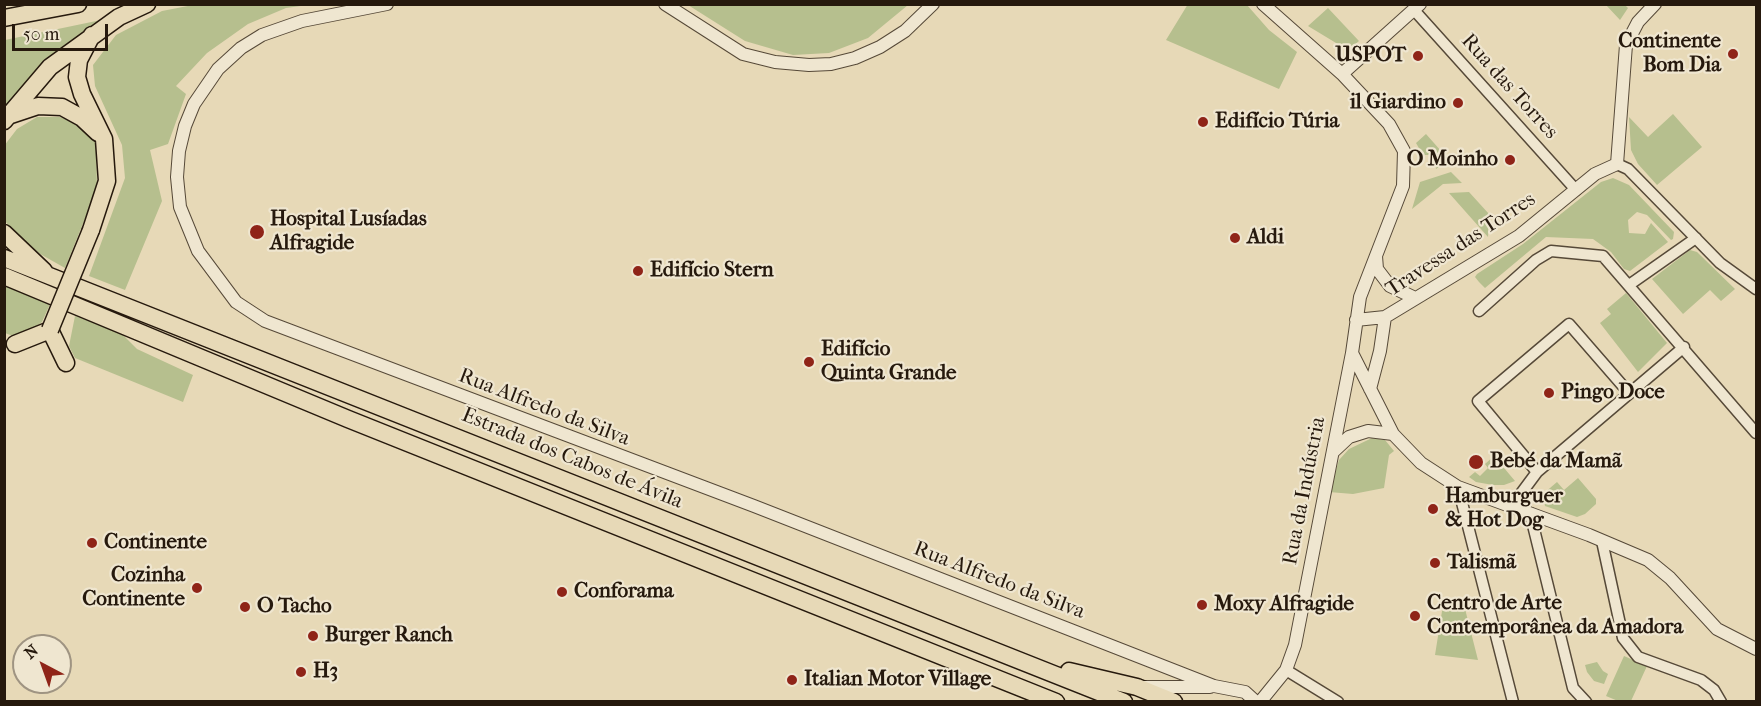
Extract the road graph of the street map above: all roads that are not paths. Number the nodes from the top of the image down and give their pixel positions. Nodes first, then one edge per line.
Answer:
1 (78, 4) edge
2 (147, 4) edge
3 (387, 4) edge
4 (665, 4) edge
5 (933, 4) edge
6 (1263, 4) edge
7 (1655, 4) edge
8 (1417, 7) edge
9 (4, 18) edge
10 (92, 35) junction
11 (1342, 74) junction
12 (6, 118) edge
13 (104, 139) junction
14 (1617, 164) junction
15 (1576, 190) junction
16 (4, 232) edge
17 (1696, 238) junction
18 (1375, 255) junction
19 (4, 258) edge
20 (4, 276) edge
21 (52, 278) junction
22 (1629, 285) junction
23 (1756, 289) edge
24 (1415, 298) junction
25 (1479, 311) dead end
26 (1385, 317) junction
27 (1356, 320) junction
28 (50, 330) junction
29 (15, 344) dead end
30 (1683, 347) junction
31 (1352, 353) junction
32 (66, 363) dead end
33 (1370, 389) junction
34 (1629, 393) junction
35 (1756, 433) edge
36 (1393, 434) junction
37 (1333, 452) junction
38 (1537, 472) junction
39 (1458, 487) junction
40 (1511, 507) junction
41 (1530, 513) junction
42 (1602, 541) junction
43 (1756, 649) edge
44 (1039, 668) junction
45 (1286, 670) junction
46 (1214, 686) junction
47 (1137, 687) junction
48 (1056, 702) edge
49 (1124, 702) edge
50 (1174, 702) edge
51 (1258, 702) edge
52 (1338, 702) edge
53 (1514, 702) edge
54 (1587, 702) edge
55 (1721, 702) edge

1 - 9 highway
2 - 10 highway
3 - 46 street, Rua Alfredo da Silva
4 - 5 street
6 - 11 street, Rua da Indústria
7 - 14 street
8 - 11 street
8 - 15 street, Rua das Torres
10 - 12 highway
10 - 13 highway
11 - 18 street, Rua da Indústria
12 - 13 highway
13 - 28 highway, bridge
14 - 15 street, Travessa das Torres
14 - 17 street
15 - 24 street, Travessa das Torres
16 - 21 highway
17 - 22 street
17 - 23 street
18 - 24 street
18 - 27 street, Rua da Indústria
19 - 21 highway, Estrada dos Cabos de Ávila
20 - 48 highway
21 - 44 highway, Estrada dos Cabos de Ávila
22 - 25 street
22 - 30 street
24 - 26 street, Travessa das Torres
26 - 27 street, Travessa das Torres
26 - 33 street, Travessa das Torres
27 - 31 street, Rua da Indústria
28 - 29 highway
28 - 32 highway
30 - 34 street
30 - 35 street
31 - 33 street
31 - 37 street, Rua da Indústria
33 - 36 street
34 - 38 street
34 - 38 street
36 - 37 street
36 - 39 street
37 - 45 street, Rua da Indústria
38 - 40 street
39 - 40 street
39 - 53 street
40 - 41 street
41 - 42 street
41 - 54 street
42 - 43 street
42 - 55 street
44 - 47 highway
44 - 49 highway, Estrada dos Cabos de Ávila
45 - 51 street, Rua da Indústria
45 - 52 street
46 - 47 street
46 - 51 street, Rua Alfredo da Silva
47 - 50 highway

